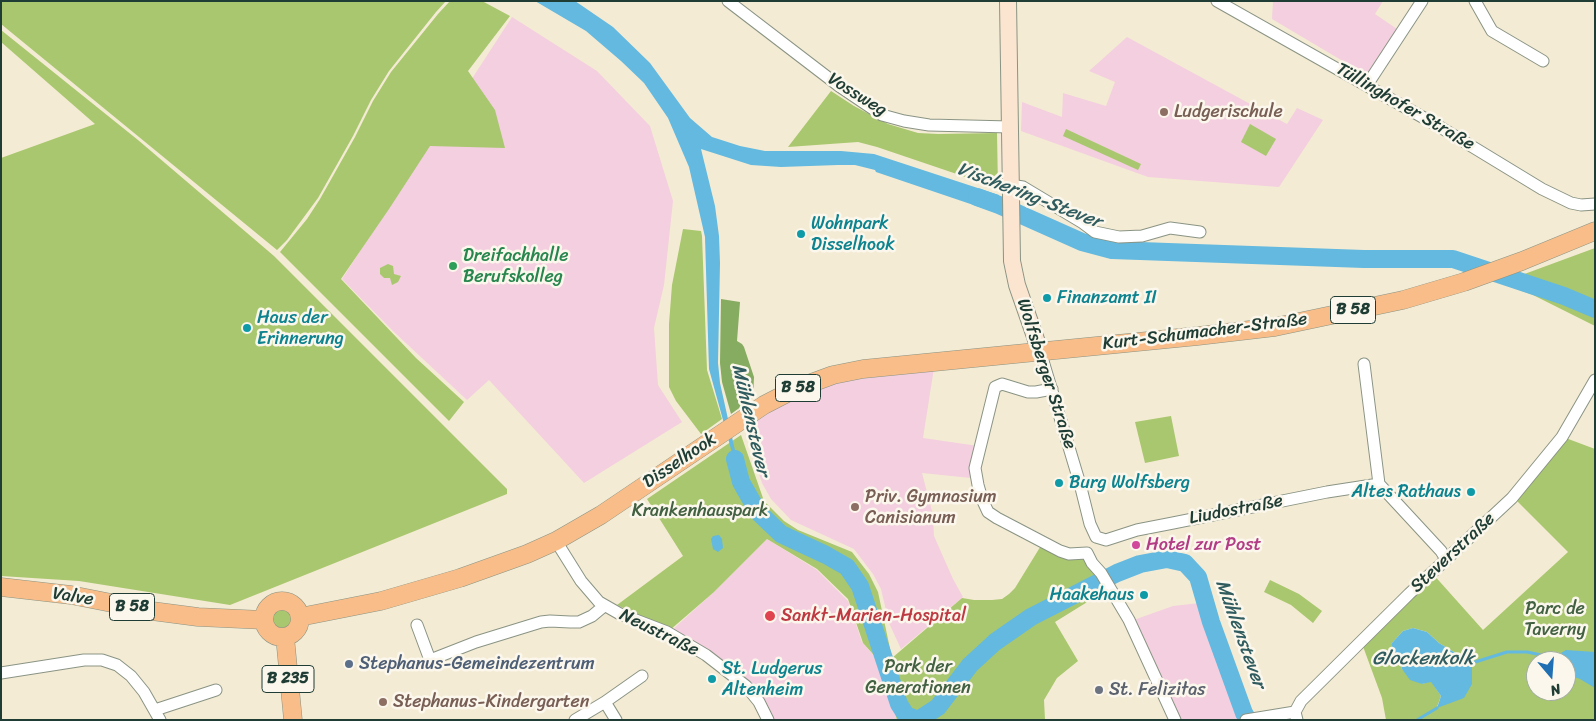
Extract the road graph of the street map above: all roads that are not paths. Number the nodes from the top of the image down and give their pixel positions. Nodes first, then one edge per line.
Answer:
1 (728, 1) edge
2 (1008, 1) edge
3 (1218, 1) edge
4 (1422, 1) edge
5 (1474, 1) edge
6 (1543, 61) dead end
7 (1367, 85) junction
8 (1010, 126) junction
9 (1010, 189) junction
10 (1595, 204) edge
11 (1595, 231) edge
12 (1200, 232) dead end
13 (1040, 351) junction
14 (1364, 364) dead end
15 (1595, 380) edge
16 (1052, 389) junction
17 (1379, 484) junction
18 (1096, 537) junction
19 (556, 541) junction
20 (1087, 553) junction
21 (1446, 559) junction
22 (1, 587) edge
23 (604, 606) junction
24 (300, 618) junction
25 (264, 620) junction
26 (417, 624) dead end
27 (284, 637) junction
28 (1, 673) edge
29 (642, 676) dead end
30 (216, 690) dead end
31 (605, 702) junction
32 (157, 715) edge
33 (1296, 716) edge
34 (1250, 719) edge
35 (293, 720) edge
36 (575, 720) edge
37 (616, 720) edge
38 (768, 720) edge
39 (1174, 720) edge

1 - 8 street, Vossweg
2 - 8 main road, Wolfsberger Straße
3 - 7 street, Tüllinghofer Straße
4 - 7 street
5 - 6 street
7 - 10 street, Tüllinghofer Straße
8 - 9 main road, Wolfsberger Straße
9 - 12 street
9 - 13 main road, Wolfsberger Straße
11 - 13 main road, Kurt-Schumacher-Straße / B 58
13 - 16 street, Wolfsberger Straße
13 - 19 main road, Disselhook / B 58
14 - 17 street
15 - 21 street, Steverstraße
16 - 18 street, Wolfsberger Straße
16 - 20 street
17 - 18 street, Liudostraße
17 - 21 street
18 - 20 street
19 - 23 street, Neustraße
19 - 24 main road, Disselhook / B 58
20 - 39 street
21 - 33 street, Steverstraße
22 - 25 main road, Valve / B 58
23 - 26 street
23 - 38 street, Neustraße
24 - 25 main road
24 - 27 main road
25 - 27 main road
27 - 35 main road, B 235
28 - 32 street
29 - 31 street
30 - 32 street
31 - 36 street
31 - 37 street
33 - 34 street

